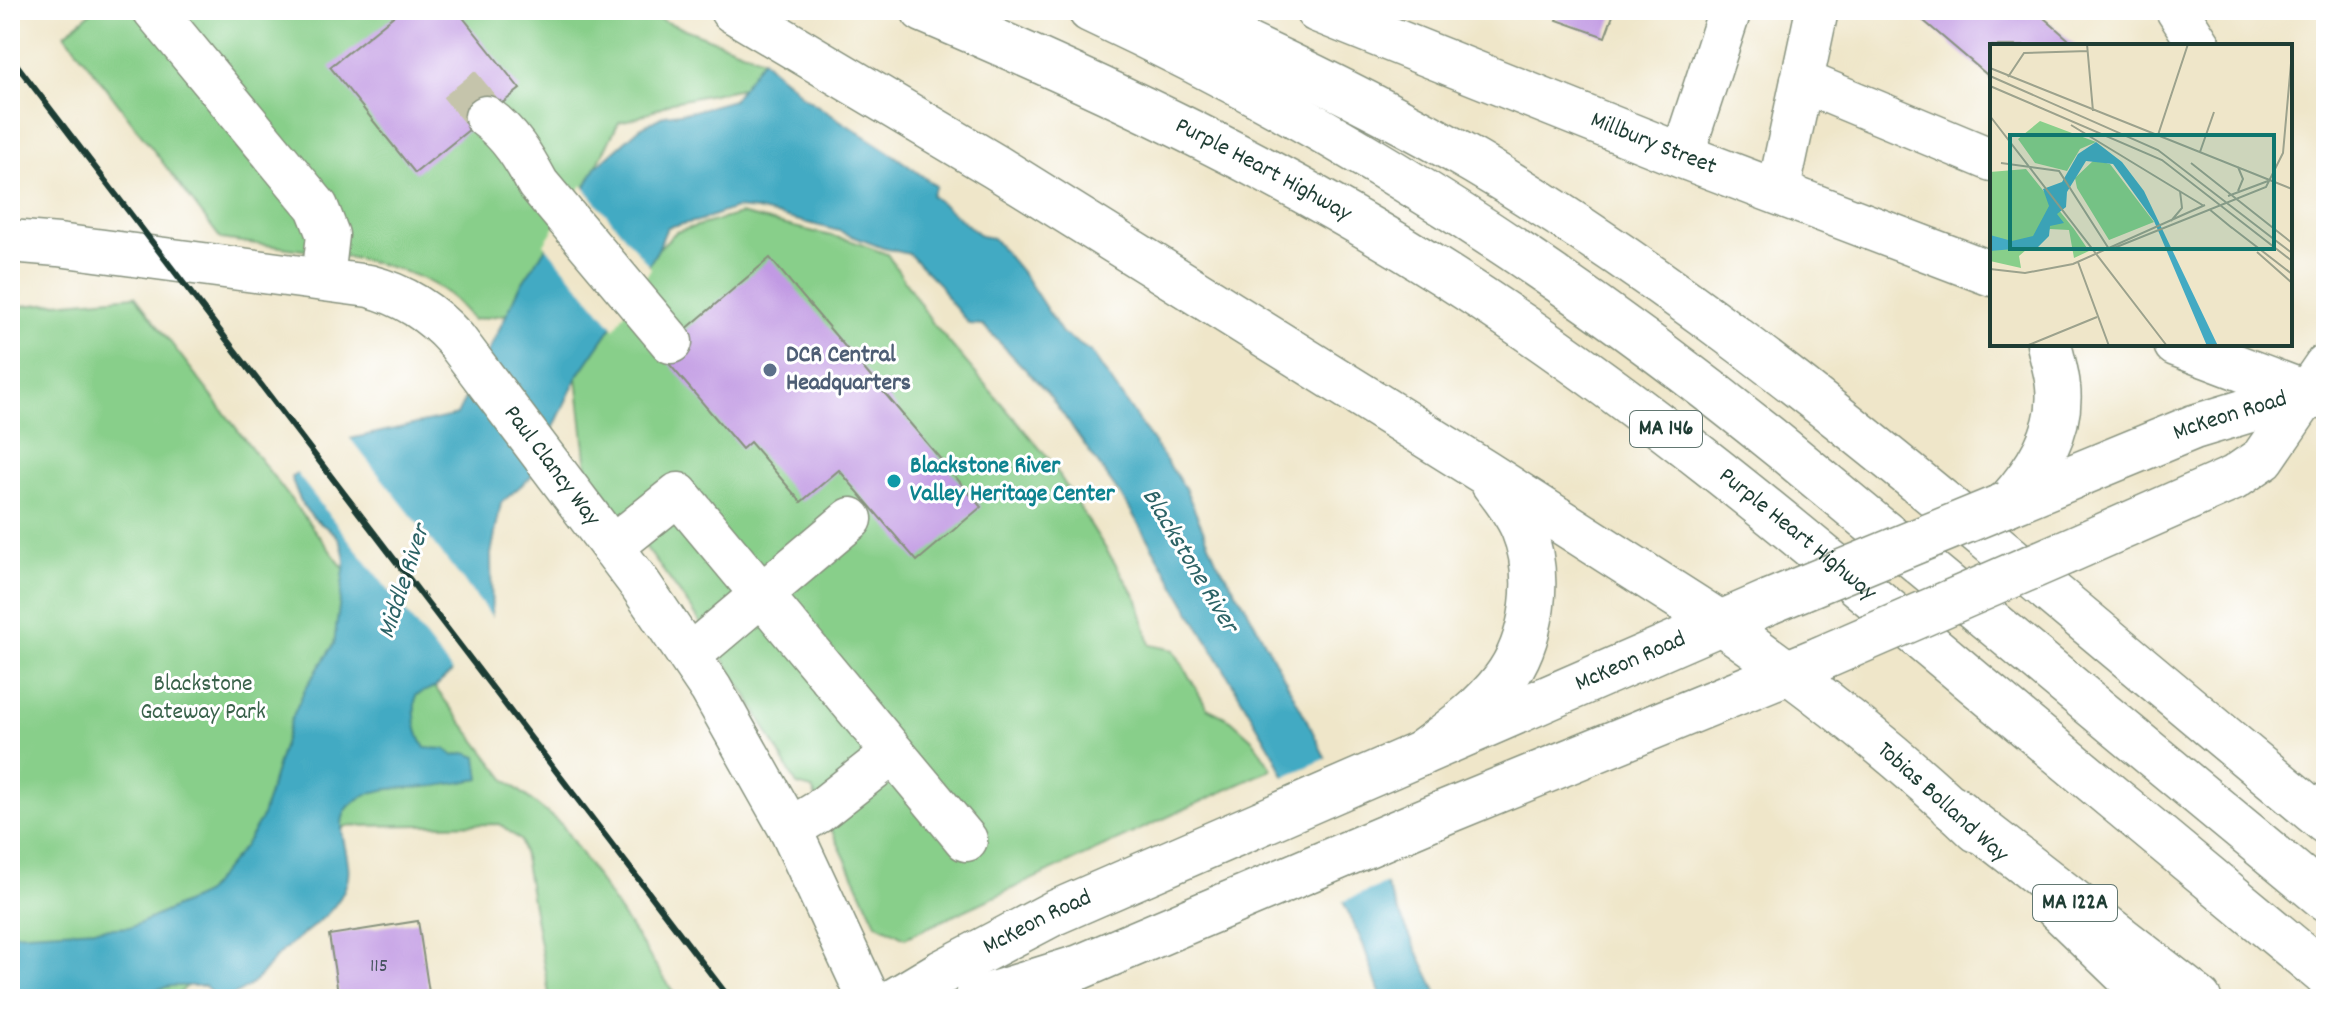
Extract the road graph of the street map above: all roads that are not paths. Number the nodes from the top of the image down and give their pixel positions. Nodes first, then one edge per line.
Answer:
1 (154, 10) edge
2 (732, 10) edge
3 (923, 10) edge
4 (1090, 10) edge
5 (1170, 10) edge
6 (1317, 10) edge
7 (1730, 10) edge
8 (1817, 10) edge
9 (2177, 10) edge
10 (2199, 44) edge
11 (1802, 81) junction
12 (486, 117) tunnel mouth
13 (1682, 156) junction
14 (1990, 159) edge
15 (1778, 193) junction
16 (10, 241) edge
17 (1990, 273) edge
18 (323, 279) junction
19 (671, 342) dead end
20 (2049, 346) edge
21 (2183, 346) edge
22 (2319, 387) edge
23 (1484, 472) junction
24 (2007, 504) junction
25 (851, 519) dead end
26 (612, 547) junction
27 (761, 595) junction
28 (1720, 623) junction
29 (690, 655) junction
30 (1806, 665) junction
31 (893, 753) junction
32 (1420, 754) junction
33 (1952, 807) junction
34 (2326, 822) edge
35 (790, 829) junction
36 (966, 840) dead end
37 (2326, 899) edge
38 (2326, 975) edge
39 (869, 999) edge
40 (897, 999) edge
41 (977, 999) edge
42 (2150, 999) edge
43 (2199, 999) edge

1 - 18 street
2 - 23 main road
3 - 38 main road, Purple Heart Highway / MA 146
4 - 37 main road, MA 146
5 - 34 main road
6 - 13 main road, Millbury Street
7 - 13 street
8 - 11 street
9 - 10 street
11 - 14 street
11 - 15 street
12 - 19 street
13 - 15 main road, Millbury Street
15 - 17 main road, Millbury Street
16 - 18 street, Paul Clancy Way
18 - 26 street, Paul Clancy Way
20 - 24 main road
21 - 22 main road
22 - 24 main road, McKeon Road
22 - 30 main road, McKeon Road, bridge
23 - 28 main road
23 - 32 main road
24 - 28 main road, McKeon Road, bridge
25 - 27 street
26 - 27 street
26 - 29 street, Paul Clancy Way
27 - 29 street
27 - 31 street
28 - 30 street, Tobias Bolland Way / MA 122A
28 - 32 main road, McKeon Road
29 - 35 street, Paul Clancy Way
30 - 33 street, Tobias Bolland Way / MA 122A
30 - 41 main road, McKeon Road
31 - 35 street
31 - 36 street
32 - 40 main road, McKeon Road
33 - 42 street, Tobias Bolland Way
33 - 43 main road, MA 122A
35 - 39 street, Paul Clancy Way

